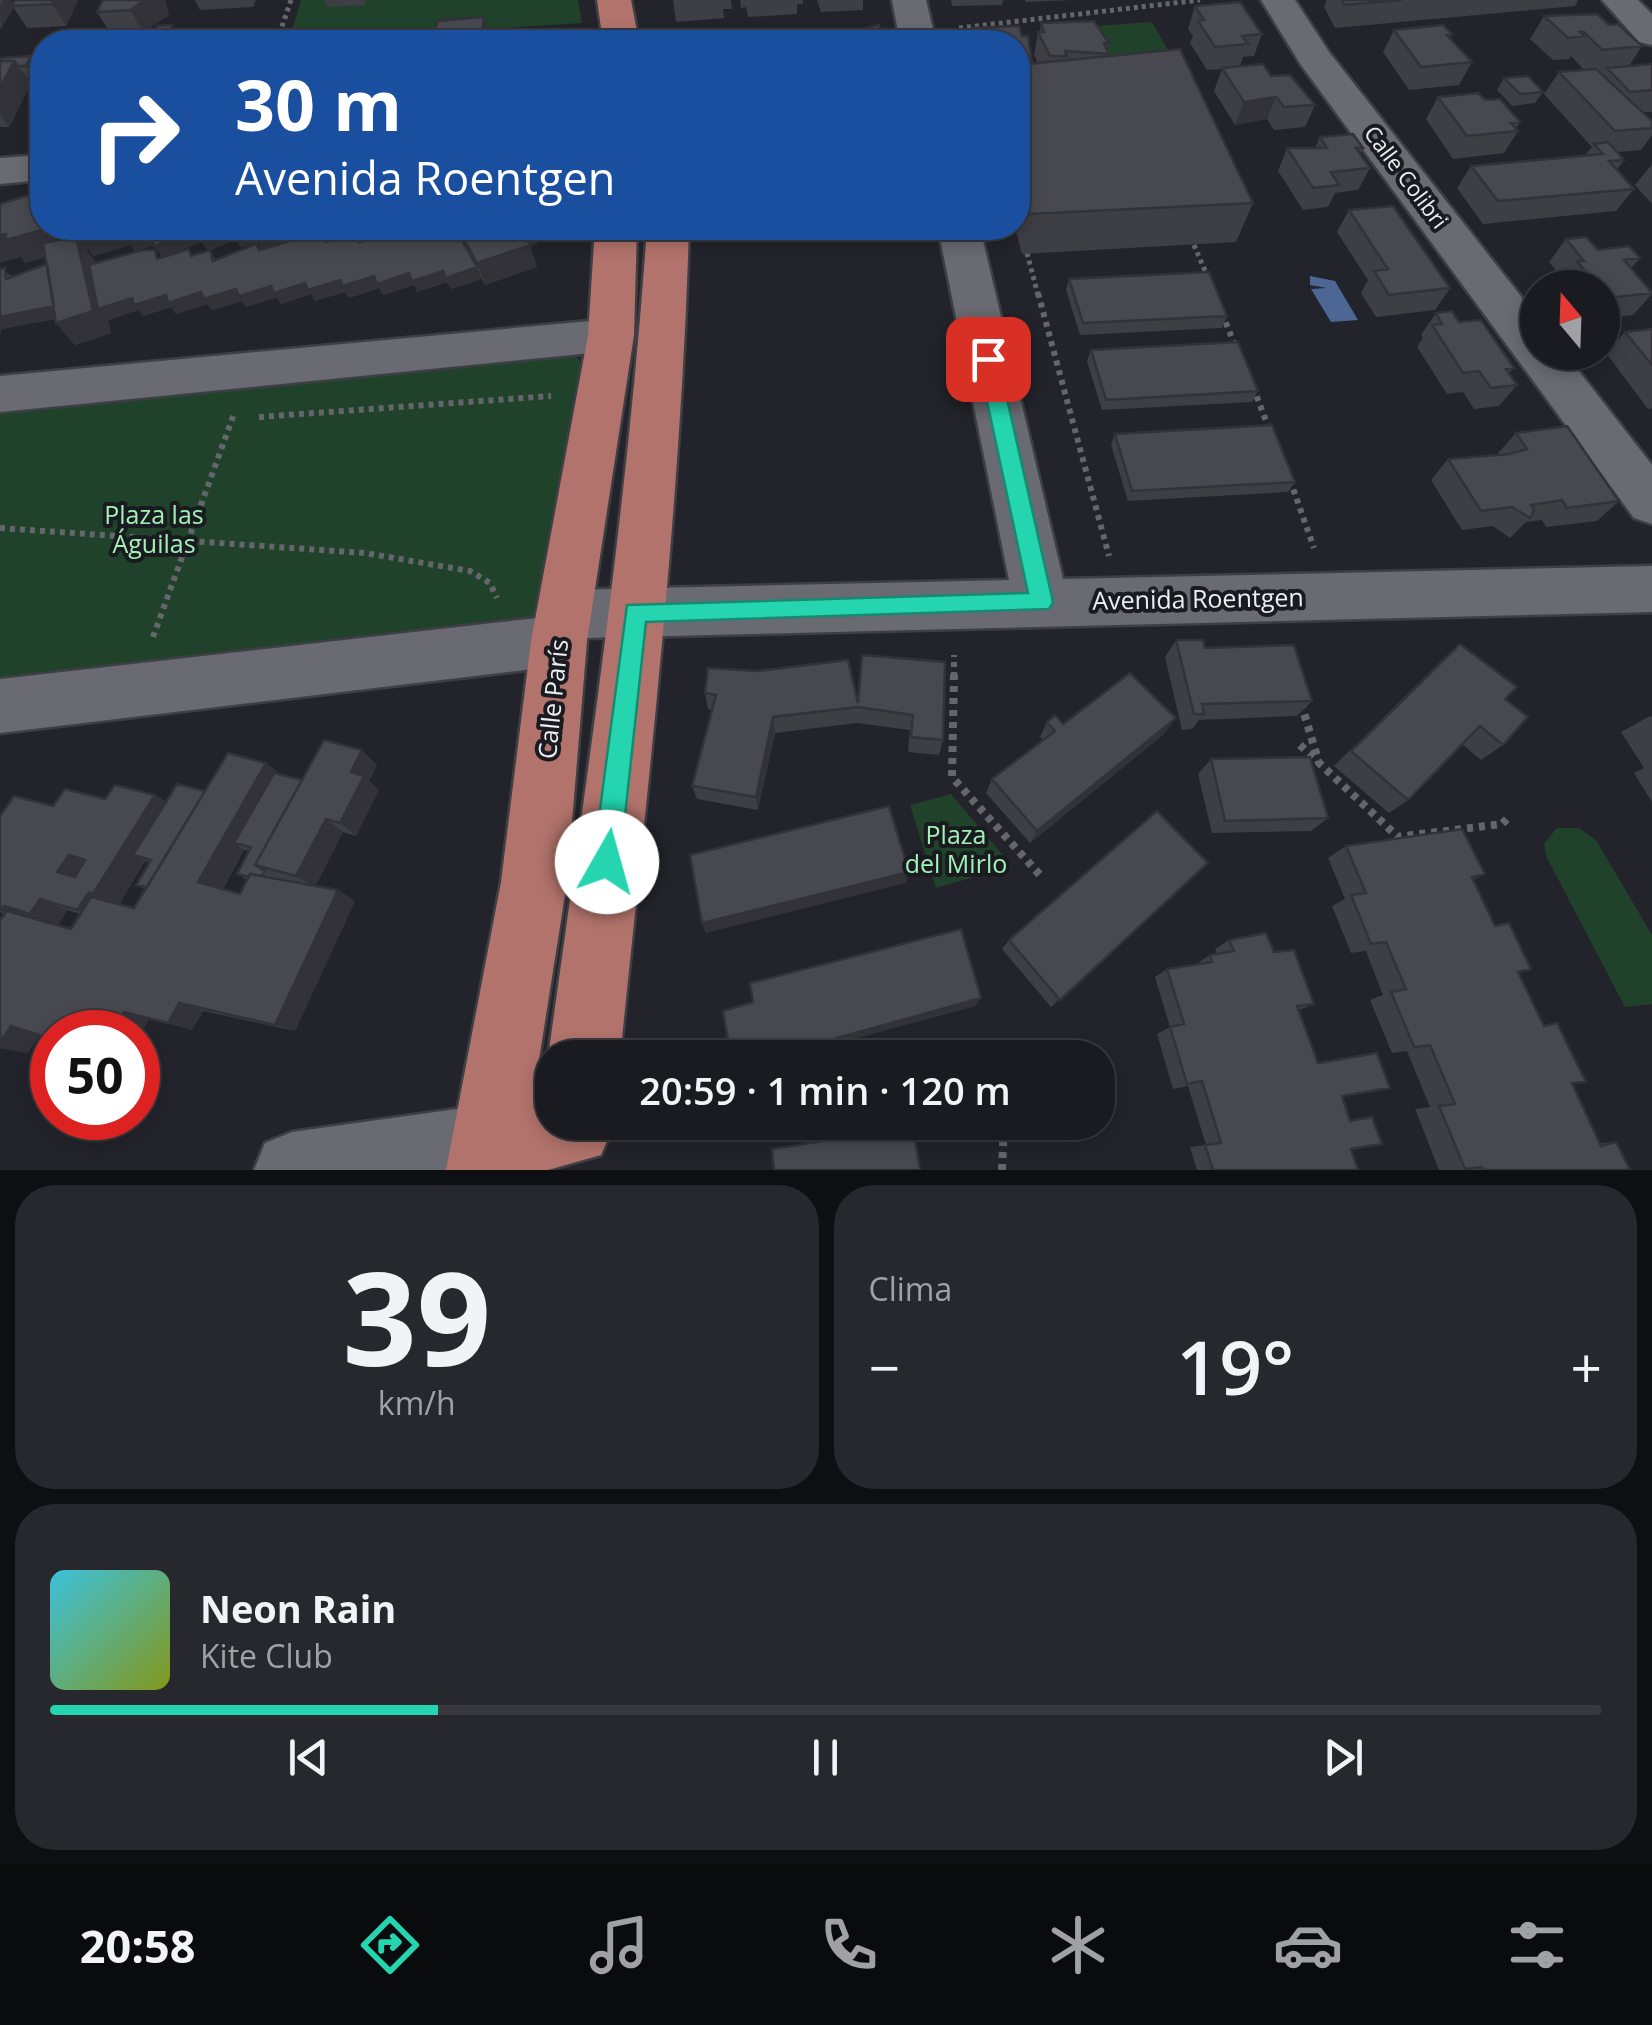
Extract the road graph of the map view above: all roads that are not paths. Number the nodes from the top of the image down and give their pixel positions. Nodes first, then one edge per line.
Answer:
1 (614, 0) edge
2 (909, 0) edge
3 (1278, 0) edge
4 (1619, 0) edge
5 (619, 30) edge
6 (915, 30) edge
7 (1652, 34) edge
8 (30, 169) edge
9 (0, 171) edge
10 (618, 240) edge
11 (664, 240) edge
12 (962, 240) edge
13 (1520, 328) edge
14 (637, 333) junction
15 (1552, 370) edge
16 (0, 394) edge
17 (1652, 503) edge
18 (1652, 588) edge
19 (1041, 602) junction
20 (635, 612) junction
21 (561, 628) junction
22 (0, 706) edge
23 (586, 1040) edge
24 (573, 1140) edge
25 (488, 1155) edge
26 (292, 1170) edge

1 - 5 main road
2 - 6 street
3 - 13 street, Calle Colibri
4 - 7 street
8 - 9 street
10 - 14 main road, Calle París
11 - 14 main road, Calle París
12 - 19 street
14 - 16 street
14 - 20 main road, Calle París
14 - 21 main road, Calle París
15 - 17 street, Calle Colibri
18 - 19 street, Avenida Roentgen
19 - 20 street, Avenida Roentgen
20 - 21 street, Avenida Roentgen
20 - 23 main road, Calle París
21 - 22 street
21 - 25 main road, Calle París
24 - 25 main road
25 - 26 street

